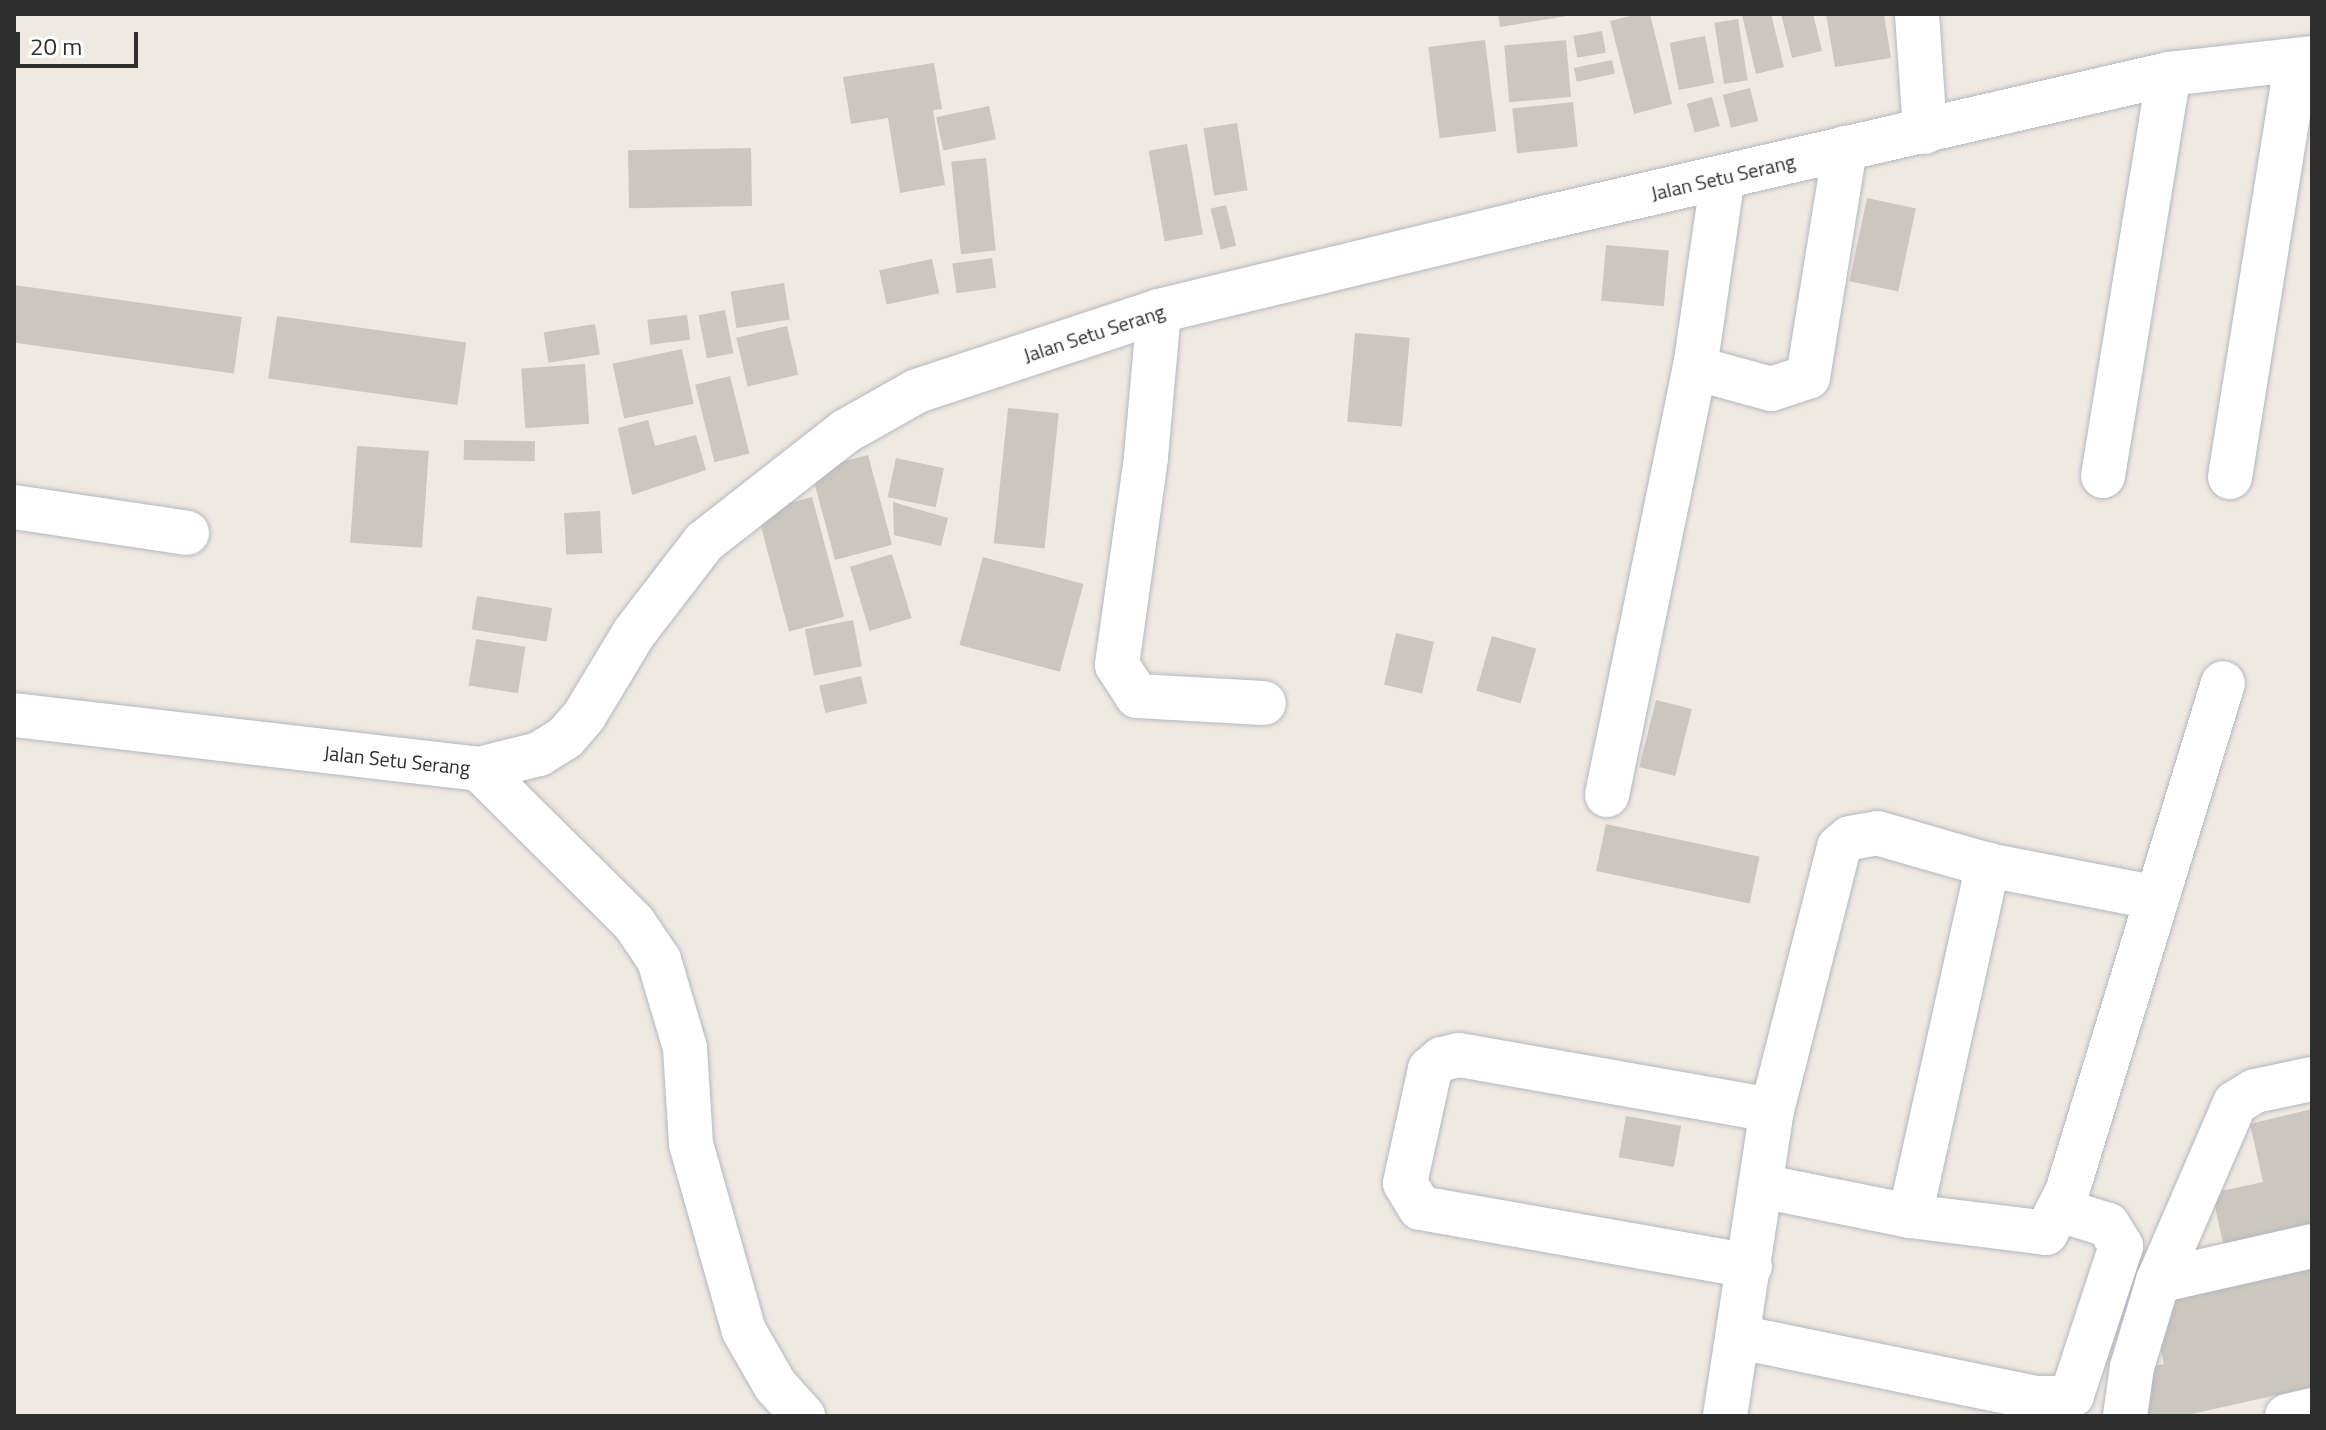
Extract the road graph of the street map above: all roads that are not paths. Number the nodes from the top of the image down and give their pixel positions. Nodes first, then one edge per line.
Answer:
1 (1917, 14) edge
2 (2305, 59) edge
3 (2169, 74) junction
4 (1925, 132) junction
5 (1845, 148) junction
6 (1723, 177) junction
7 (1159, 311) junction
8 (1695, 368) junction
9 (2103, 476) dead end
10 (2230, 477) dead end
11 (14, 507) edge
12 (187, 533) dead end
13 (2223, 683) dead end
14 (1264, 703) dead end
15 (14, 715) edge
16 (479, 769) junction
17 (1607, 795) dead end
18 (1988, 865) junction
19 (2157, 898) junction
20 (2312, 1079) edge
21 (1772, 1110) junction
22 (1761, 1186) junction
23 (2060, 1210) junction
24 (1910, 1216) junction
25 (2312, 1246) edge
26 (1750, 1266) junction
27 (2158, 1281) junction
28 (1739, 1337) junction
29 (2312, 1410) edge
30 (803, 1416) edge
31 (1725, 1416) edge
32 (2125, 1416) edge
33 (2287, 1416) edge

1 - 4 street
2 - 3 street, Jalan Setu Serang
2 - 10 street
3 - 4 street, Jalan Setu Serang
3 - 9 street
4 - 5 street, Jalan Setu Serang
5 - 6 street, Jalan Setu Serang
5 - 8 street
6 - 7 street, Jalan Setu Serang
6 - 8 street
7 - 14 street
7 - 16 street, Jalan Setu Serang
8 - 17 street
11 - 12 street
13 - 19 street
15 - 16 street, Jalan Setu Serang
16 - 30 street
18 - 19 street
18 - 21 street
18 - 24 street
19 - 23 street
20 - 27 street
21 - 22 street
21 - 26 street
22 - 24 street
22 - 26 street
23 - 24 street
23 - 28 street
25 - 27 street
26 - 28 street
27 - 32 street
28 - 31 street
29 - 33 street

